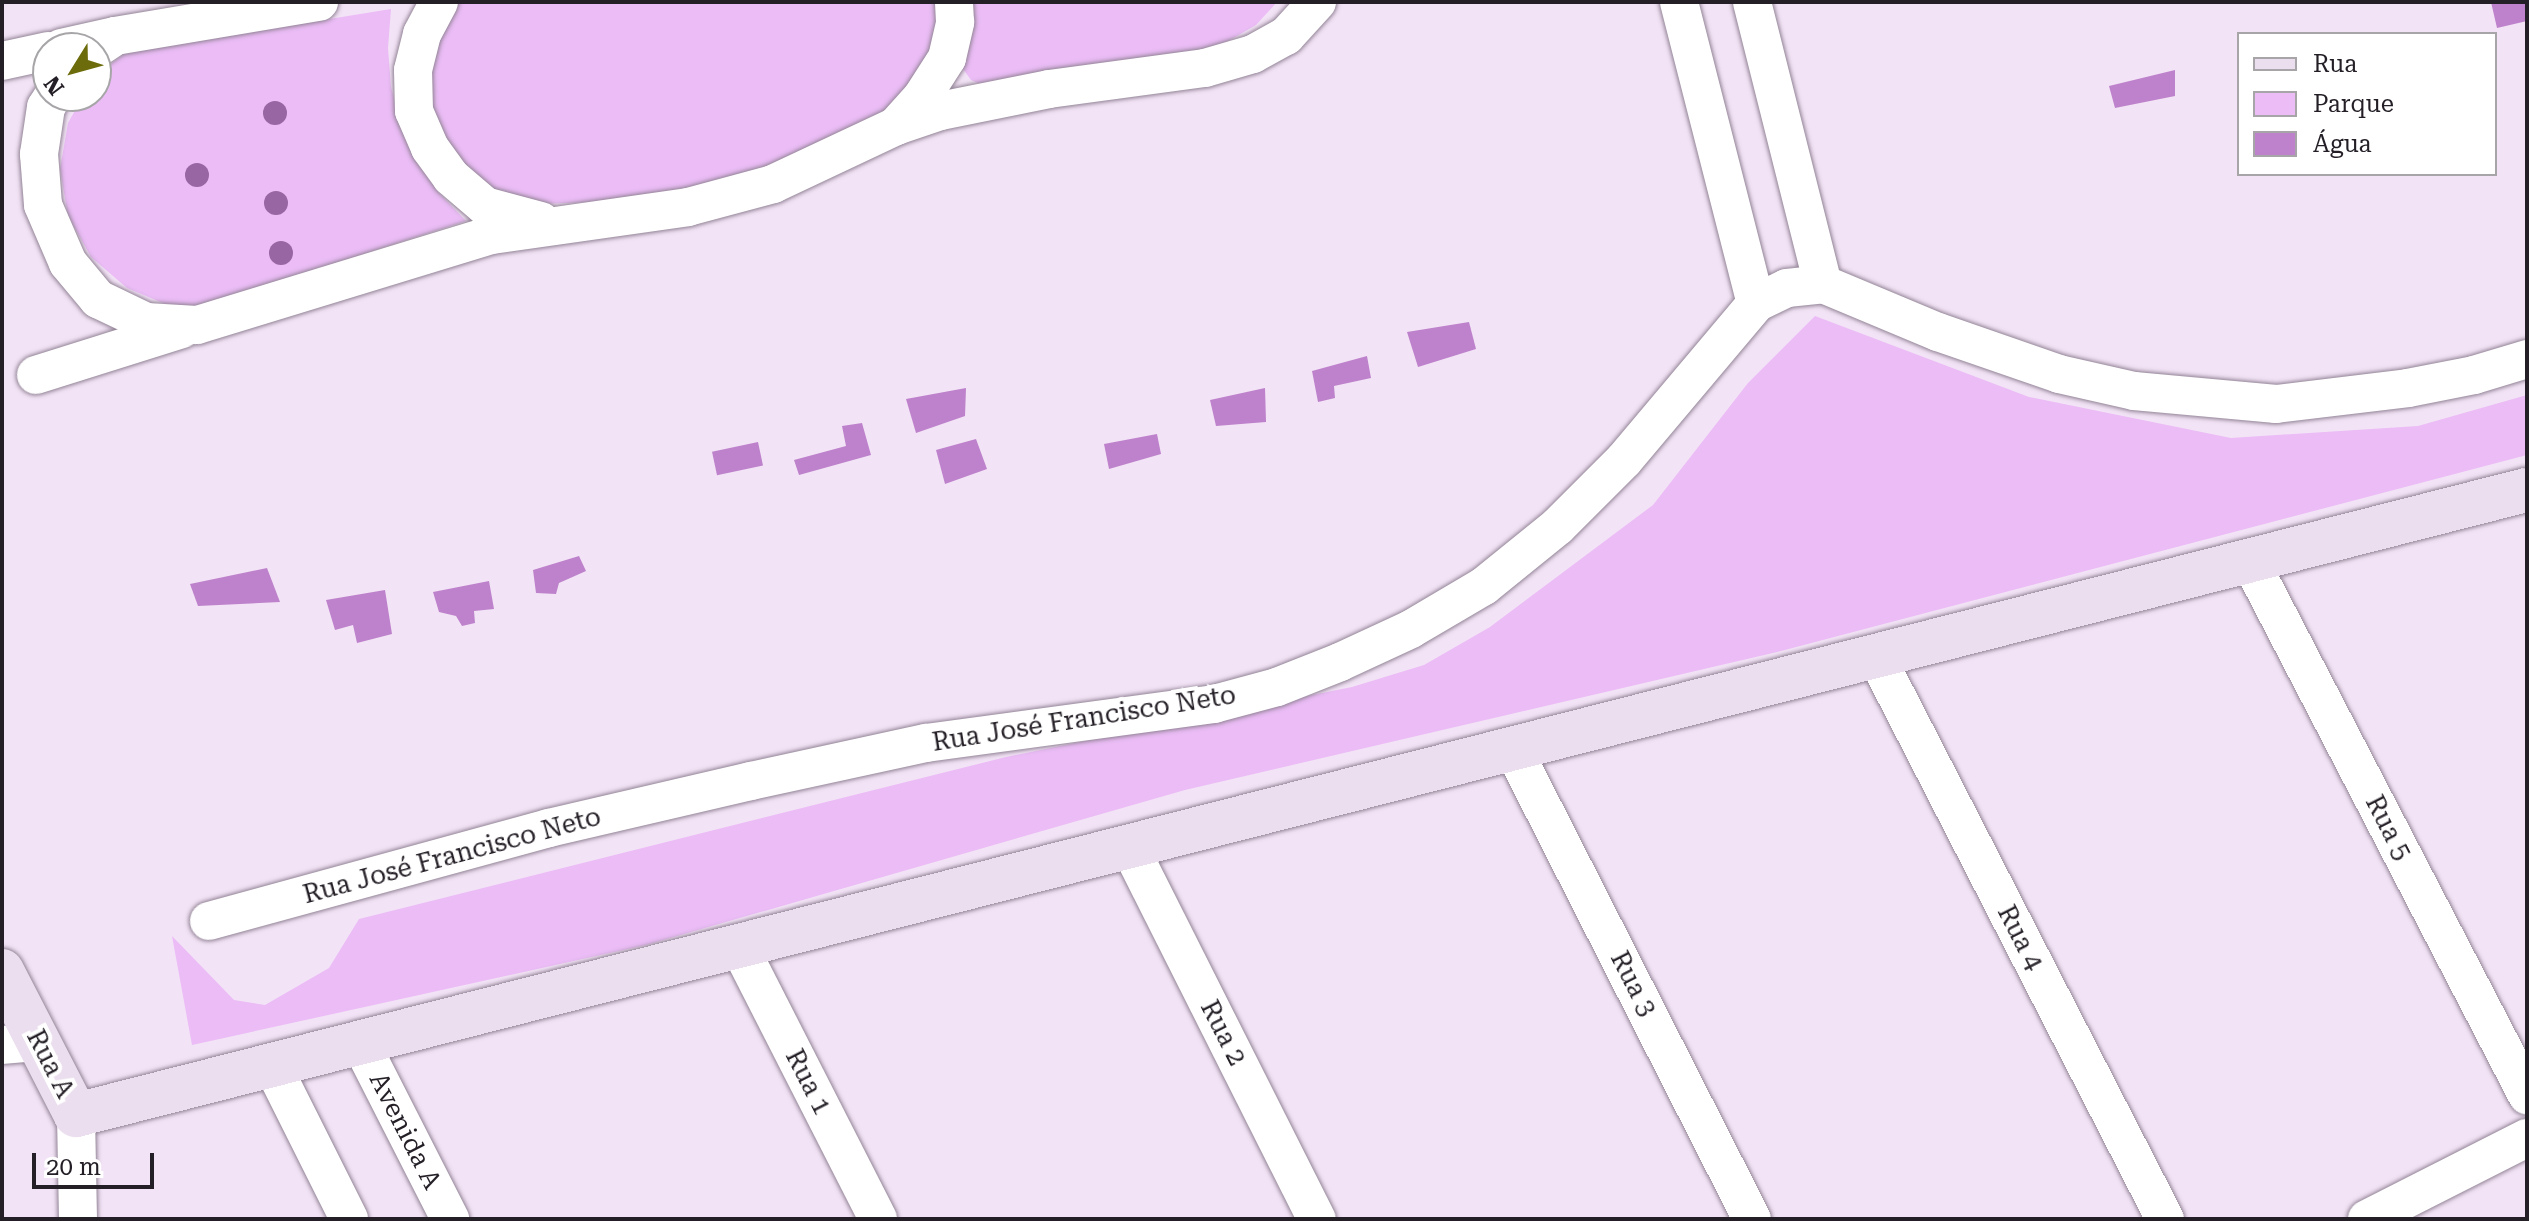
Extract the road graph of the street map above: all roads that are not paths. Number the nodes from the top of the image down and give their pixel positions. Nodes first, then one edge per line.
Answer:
1 (319, 2) edge
2 (439, 2) edge
3 (954, 2) edge
4 (1317, 2) edge
5 (1679, 2) edge
6 (1752, 2) edge
7 (112, 41) edge
8 (32, 54) edge
9 (2, 61) edge
10 (45, 112) edge
11 (896, 126) junction
12 (558, 224) junction
13 (1823, 284) junction
14 (1756, 303) junction
15 (197, 325) junction
16 (2527, 359) edge
17 (36, 375) dead end
18 (2527, 490) edge
19 (2250, 561) junction
20 (1876, 656) junction
21 (1513, 749) junction
22 (1129, 846) junction
23 (209, 921) dead end
24 (739, 946) junction
25 (2, 971) edge
26 (360, 1042) junction
27 (20, 1043) edge
28 (272, 1065) junction
29 (2527, 1095) edge
30 (76, 1115) junction
31 (2527, 1138) edge
32 (78, 1219) edge
33 (349, 1219) edge
34 (450, 1219) edge
35 (878, 1219) edge
36 (1317, 1219) edge
37 (1752, 1219) edge
38 (2165, 1219) edge
39 (2367, 1219) edge

1 - 7 street
2 - 12 street
3 - 11 street
4 - 11 street
5 - 14 street
6 - 13 street
8 - 9 street
10 - 15 street
11 - 12 street
12 - 15 street
13 - 14 street, Rua José Francisco Neto
13 - 16 street
14 - 23 street, Rua José Francisco Neto
15 - 17 street
18 - 19 street
19 - 20 street
19 - 29 street, Rua 5
20 - 21 street
20 - 38 street, Rua 4
21 - 22 street
21 - 37 street, Rua 3
22 - 24 street
22 - 36 street, Rua 2
24 - 26 street
24 - 35 street, Rua 1
25 - 27 street, Rua A
26 - 28 street
26 - 34 street, Avenida A
27 - 30 street, Rua A
28 - 30 street
28 - 33 street
30 - 32 street
31 - 39 street

